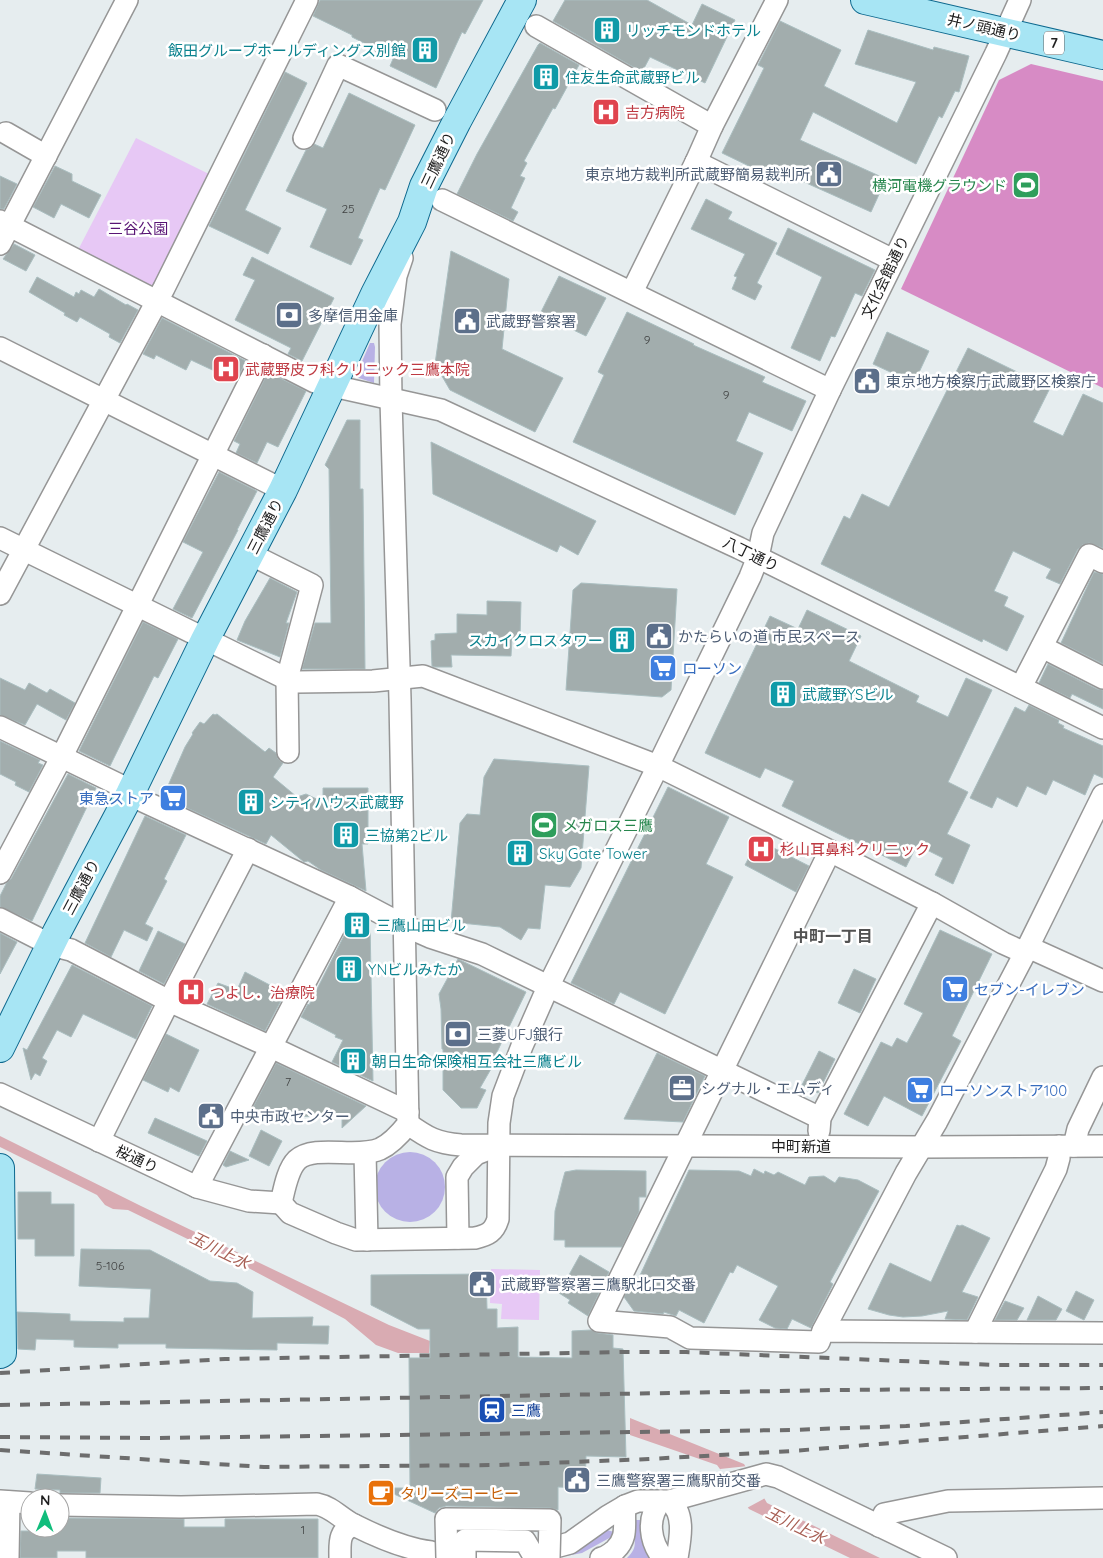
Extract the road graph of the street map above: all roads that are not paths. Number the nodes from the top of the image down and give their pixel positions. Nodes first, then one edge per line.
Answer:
1 (127, 0) edge
2 (307, 0) edge
3 (522, 0) edge
4 (777, 0) edge
5 (865, 0) edge
6 (1020, 0) edge
7 (536, 26) dead end
8 (1004, 32) junction
9 (1103, 55) edge
10 (435, 110) dead end
11 (712, 126) junction
12 (6, 133) dead end
13 (304, 138) dead end
14 (46, 156) junction
15 (696, 162) junction
16 (442, 200) dead end
17 (412, 222) junction
18 (3, 231) edge
19 (893, 260) junction
20 (632, 292) junction
21 (157, 302) junction
22 (0, 348) edge
23 (263, 355) junction
24 (332, 386) junction
25 (830, 390) junction
26 (103, 399) junction
27 (391, 400) junction
28 (213, 455) junction
29 (282, 490) junction
30 (0, 538) edge
31 (24, 549) junction
32 (250, 554) junction
33 (758, 557) junction
34 (1103, 562) edge
35 (0, 594) edge
36 (136, 605) junction
37 (205, 640) junction
38 (1042, 647) junction
39 (399, 678) junction
40 (1103, 678) edge
41 (287, 679) junction
42 (1021, 687) junction
43 (0, 727) edge
44 (1103, 728) edge
45 (288, 752) dead end
46 (61, 758) junction
47 (658, 766) junction
48 (131, 793) junction
49 (1103, 795) edge
50 (248, 849) junction
51 (830, 851) junction
52 (0, 873) edge
53 (350, 897) junction
54 (932, 903) junction
55 (0, 919) edge
56 (405, 926) junction
57 (51, 945) junction
58 (1026, 950) junction
59 (1103, 981) edge
60 (548, 987) junction
61 (169, 1002) junction
62 (271, 1047) junction
63 (0, 1048) edge
64 (721, 1069) junction
65 (1103, 1077) edge
66 (0, 1094) edge
67 (408, 1118) junction
68 (820, 1118) junction
69 (428, 1138) junction
70 (99, 1142) junction
71 (499, 1145) junction
72 (685, 1146) junction
73 (819, 1146) junction
74 (1067, 1146) junction
75 (1103, 1146) edge
76 (922, 1147) junction
77 (365, 1153) junction
78 (0, 1168) edge
79 (457, 1177) junction
80 (197, 1187) junction
81 (281, 1203) junction
82 (458, 1238) junction
83 (367, 1240) junction
84 (824, 1331) junction
85 (975, 1332) junction
86 (1103, 1333) edge
87 (0, 1354) edge
88 (1103, 1498) edge
89 (665, 1501) junction
90 (4, 1502) edge
91 (20, 1503) edge
92 (70, 1506) edge
93 (625, 1506) junction
94 (354, 1525) junction
95 (879, 1526) junction
96 (393, 1541) junction
97 (541, 1552) edge
98 (471, 1555) edge
99 (442, 1556) edge
100 (8, 1558) edge
101 (340, 1558) edge
102 (408, 1558) edge
103 (601, 1558) edge
104 (663, 1558) edge
105 (677, 1558) edge
106 (946, 1558) edge

1 - 14 street
2 - 21 street
3 - 17 main road, 三鷹通り
4 - 11 street
5 - 8 main road, 井ノ頭通り / 7
6 - 8 street, 文化会館通り
7 - 11 street
8 - 9 main road, 井ノ頭通り / 7
8 - 19 street, 文化会館通り
10 - 13 street
11 - 15 street
12 - 14 street
14 - 18 street
15 - 19 street
15 - 20 street
16 - 20 street
17 - 24 main road, 三鷹通り
17 - 27 street
18 - 21 street, 八丁通り
19 - 25 street, 文化会館通り
20 - 25 street
21 - 23 street, 八丁通り
21 - 26 street
22 - 26 street
23 - 24 street, 八丁通り
23 - 28 street
24 - 27 street, 八丁通り
24 - 29 main road, 三鷹通り
25 - 33 street, 文化会館通り
26 - 28 street
26 - 31 street
27 - 33 street, 八丁通り
27 - 39 street
28 - 29 street
28 - 36 street
29 - 32 main road, 三鷹通り
30 - 31 street
31 - 35 street
31 - 36 street
32 - 37 main road, 三鷹通り
32 - 41 street
33 - 42 street, 八丁通り
33 - 47 street, 文化会館通り
34 - 38 street
36 - 37 street
36 - 46 street
37 - 41 street
37 - 48 main road, 三鷹通り
38 - 40 street
38 - 42 street
39 - 41 street
39 - 47 street
39 - 56 street
41 - 45 street
42 - 44 street, 八丁通り
43 - 46 street
46 - 48 street
46 - 52 street
47 - 51 street
47 - 60 street, 文化会館通り
48 - 50 street
48 - 57 main road, 三鷹通り
49 - 58 street
50 - 53 street
50 - 61 street
51 - 54 street
51 - 64 street
53 - 56 street
53 - 62 street
54 - 58 street
54 - 68 street
55 - 57 street
56 - 60 street
56 - 67 street
57 - 61 street
57 - 63 main road, 三鷹通り
58 - 59 street
58 - 76 street
60 - 64 street
60 - 71 street, 文化会館通り
61 - 62 street
61 - 70 street
62 - 67 street
62 - 80 street
64 - 68 street
64 - 72 street
65 - 74 street
66 - 70 street, 桜通り
67 - 69 street
67 - 77 street
68 - 73 street
69 - 71 street, 中町新道
69 - 79 street
70 - 80 street, 桜通り
71 - 72 street, 中町新道
71 - 79 street
71 - 82 street, 文化会館通り
72 - 73 street, 中町新道
72 - 84 street
73 - 76 street, 中町新道
74 - 75 street, 中町新道
74 - 76 street, 中町新道
74 - 85 street
76 - 84 street
77 - 81 street
77 - 83 street
78 - 87 main road
79 - 82 street
80 - 81 street, 桜通り
81 - 83 street
82 - 83 street
84 - 85 street
85 - 86 street
88 - 95 street
89 - 93 street
89 - 95 street
89 - 104 street
89 - 105 street
90 - 91 street
90 - 100 street
92 - 94 street
93 - 97 street
93 - 103 street
94 - 96 street
94 - 101 street
95 - 106 street
96 - 99 street
96 - 102 street
97 - 98 street, bridge
97 - 99 street, bridge

